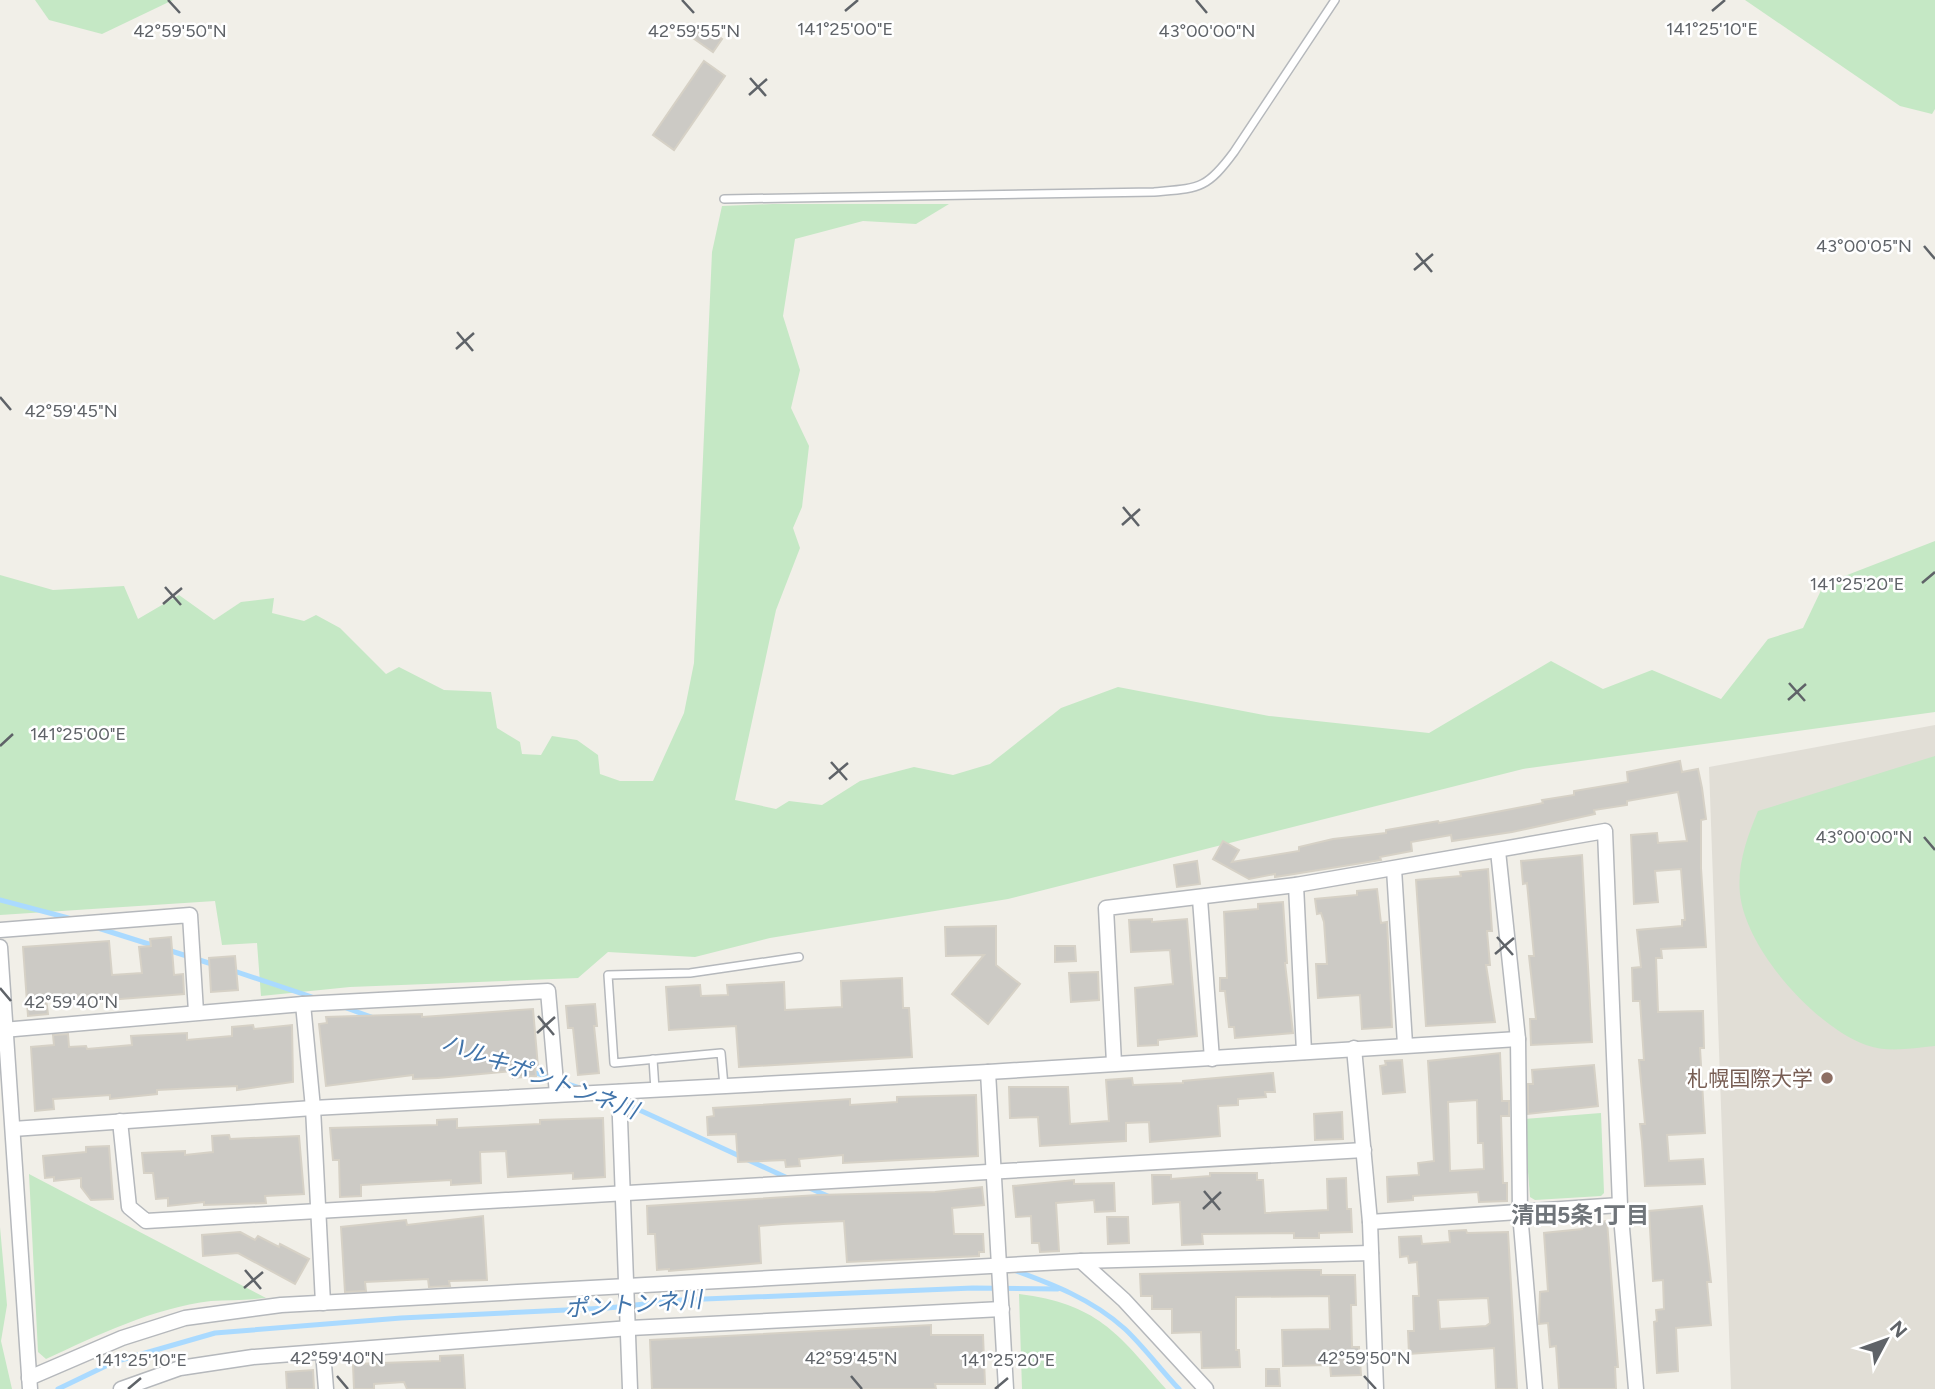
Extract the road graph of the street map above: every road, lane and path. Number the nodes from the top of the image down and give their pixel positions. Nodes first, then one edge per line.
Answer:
1 (1335, 0) edge
2 (724, 199) dead end
3 (1498, 851) junction
4 (1395, 869) junction
5 (1296, 885) junction
6 (1200, 899) junction
7 (0, 930) edge
8 (0, 947) edge
9 (799, 957) dead end
10 (303, 1004) junction
11 (196, 1012) junction
12 (3, 1030) junction
13 (1518, 1039) junction
14 (1405, 1044) junction
15 (1354, 1048) junction
16 (1304, 1052) junction
17 (653, 1059) junction
18 (1212, 1059) junction
19 (1114, 1063) junction
20 (988, 1072) junction
21 (724, 1086) junction
22 (655, 1090) junction
23 (619, 1092) junction
24 (557, 1094) junction
25 (313, 1108) junction
26 (120, 1121) junction
27 (13, 1129) junction
28 (1364, 1150) junction
29 (994, 1173) junction
30 (623, 1194) junction
31 (1620, 1205) junction
32 (318, 1212) junction
33 (1520, 1213) junction
34 (1370, 1222) junction
35 (1371, 1253) junction
36 (1081, 1261) junction
37 (999, 1271) junction
38 (629, 1290) junction
39 (323, 1303) junction
40 (1002, 1303) junction
41 (630, 1323) junction
42 (323, 1352) junction
43 (29, 1384) edge
44 (126, 1388) edge
45 (327, 1389) edge
46 (631, 1389) edge
47 (1006, 1389) edge
48 (1206, 1389) edge
49 (1376, 1389) edge
50 (1535, 1389) edge
51 (1636, 1389) edge

1 - 2 lane
3 - 4 street
3 - 13 street
3 - 31 street
4 - 5 street
4 - 14 street
5 - 6 street
5 - 16 street
6 - 18 street
6 - 19 street
7 - 11 street
8 - 12 street
9 - 17 lane
10 - 11 street
10 - 24 street
10 - 25 street
11 - 12 street
12 - 27 street
13 - 14 street
13 - 33 street
14 - 15 street
15 - 16 street
15 - 28 street
16 - 18 street
17 - 21 lane
17 - 22 lane
18 - 19 street
19 - 20 street
20 - 21 street
20 - 29 street
21 - 22 street
22 - 23 street
23 - 24 street
23 - 30 street
24 - 25 street
25 - 26 street
25 - 32 street
26 - 27 street
26 - 32 street
27 - 43 street
28 - 29 street
28 - 34 street
29 - 30 street
29 - 37 street
30 - 32 street
30 - 38 street
31 - 33 street
31 - 51 street
32 - 39 street
33 - 34 street
33 - 50 street
34 - 35 street
35 - 36 street
35 - 49 street
36 - 37 street
36 - 48 street
37 - 38 street
37 - 40 street
38 - 39 street
38 - 41 street
39 - 43 street
40 - 41 street
40 - 47 street
41 - 42 street
41 - 46 street
42 - 44 street
42 - 45 street

